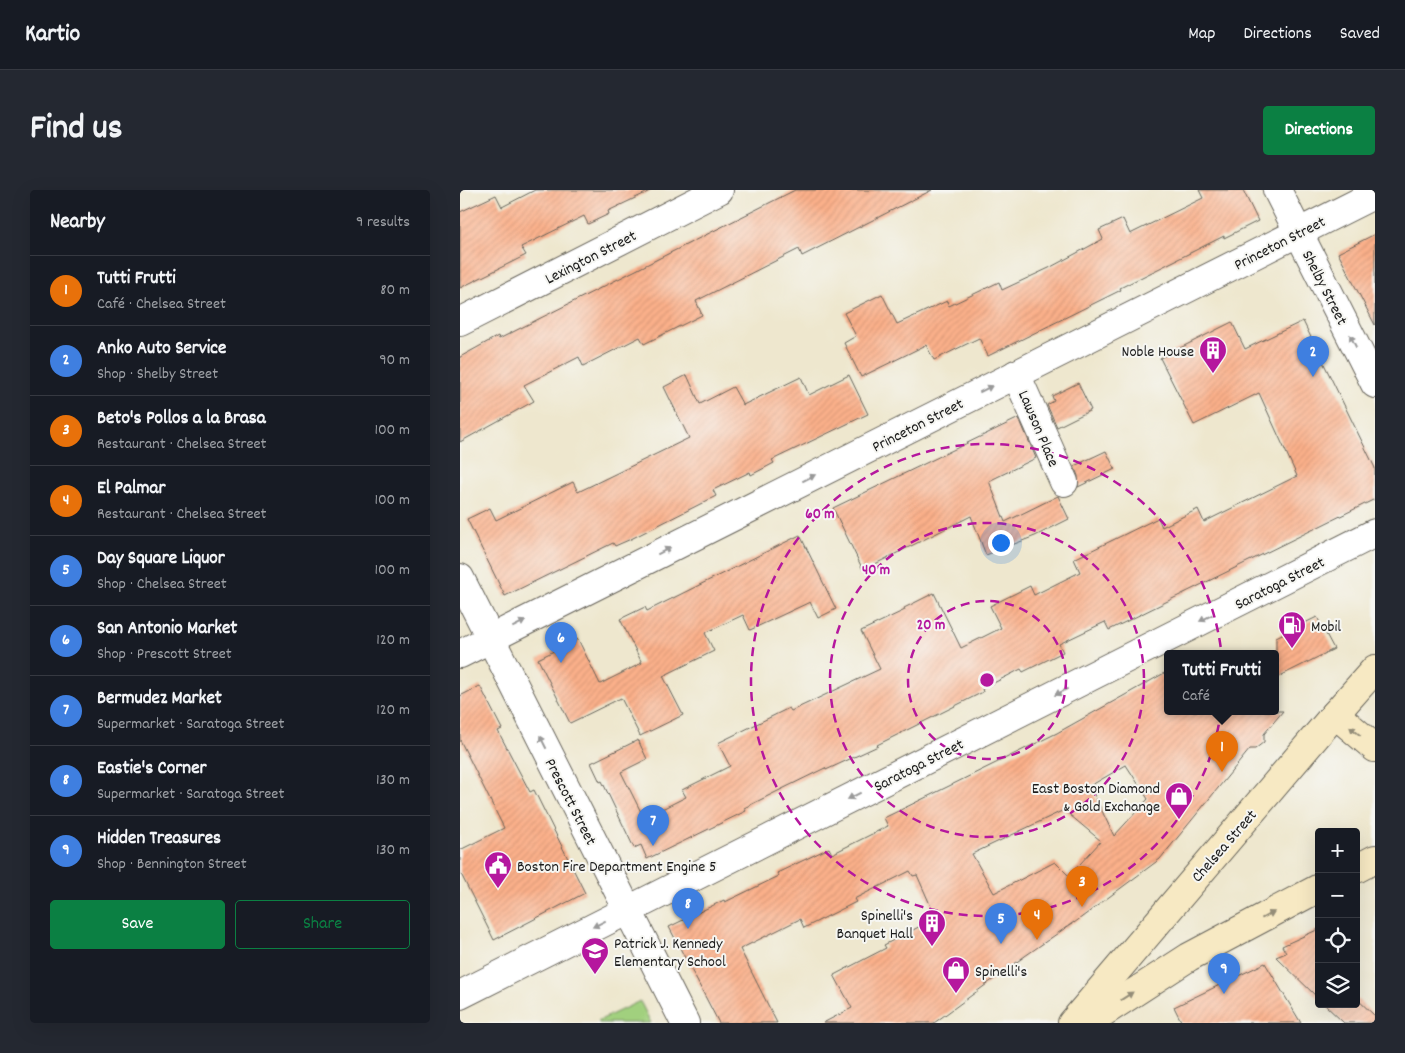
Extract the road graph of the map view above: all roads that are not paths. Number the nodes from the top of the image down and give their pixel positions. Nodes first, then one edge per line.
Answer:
1 (720, 190) edge
2 (1277, 190) edge
3 (1375, 194) edge
4 (1299, 232) junction
5 (460, 322) edge
6 (1016, 374) junction
7 (1375, 384) edge
8 (1064, 482) dead end
9 (1375, 533) edge
10 (460, 578) edge
11 (491, 639) junction
12 (460, 654) edge
13 (1375, 669) edge
14 (1334, 714) junction
15 (1375, 748) edge
16 (1375, 859) edge
17 (1360, 867) edge
18 (1315, 890) edge
19 (627, 910) junction
20 (460, 995) edge
21 (685, 1023) edge
22 (1072, 1023) edge
23 (1087, 1023) edge

1 - 5 street, Lexington Street
2 - 4 street, Shelby Street
3 - 4 street, Princeton Street
4 - 6 street, Princeton Street
7 -> 4 street, Shelby Street
6 - 8 street, Lawson Place
11 -> 6 street, Princeton Street
9 -> 19 street, Saratoga Street
10 - 11 street, Prescott Street
11 - 12 street, Princeton Street
19 -> 11 street, Prescott Street
13 - 14 main road, Chelsea Street
15 -> 14 main road
14 - 22 main road, Chelsea Street
16 - 17 main road
23 -> 18 main road
19 -> 20 street, Saratoga Street
19 - 21 street, Prescott Street

